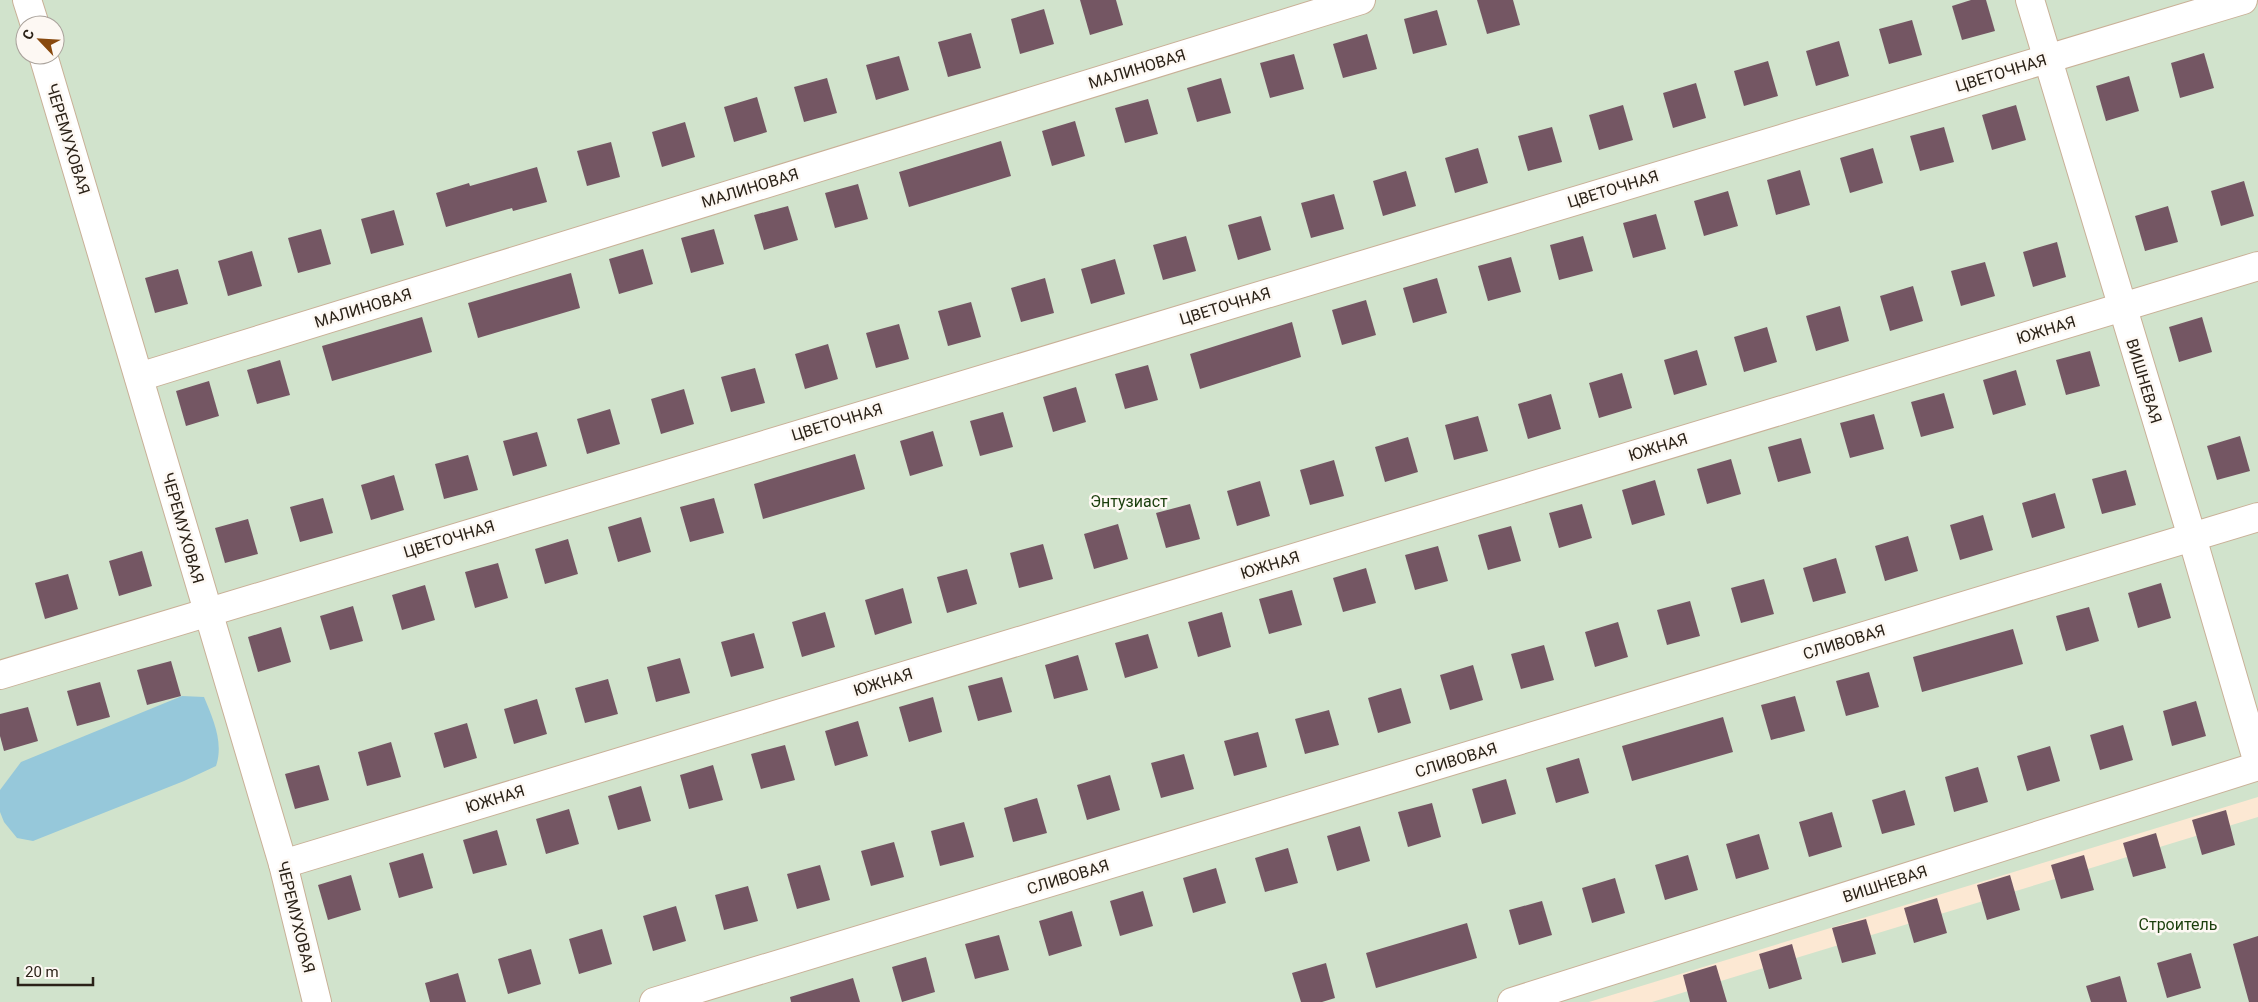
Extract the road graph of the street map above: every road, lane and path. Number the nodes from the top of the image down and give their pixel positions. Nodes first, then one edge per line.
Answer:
1 (27, 0) edge
2 (1361, 0) edge
3 (2030, 0) edge
4 (2243, 0) edge
5 (32, 15) edge
6 (2047, 59) junction
7 (47, 65) edge
8 (2258, 266) edge
9 (2122, 307) junction
10 (139, 377) junction
11 (2258, 518) edge
12 (2192, 537) junction
13 (207, 612) junction
14 (0, 675) edge
15 (2258, 764) edge
16 (283, 864) junction
17 (316, 1002) edge
18 (654, 1002) edge
19 (1512, 1002) edge

1 - 5 street
2 - 10 street, МАЛИНОВАЯ
3 - 6 street, ВИШНЕВАЯ
4 - 6 street, ЦВЕТОЧНАЯ
6 - 9 street, ВИШНЕВАЯ
6 - 13 street, ЦВЕТОЧНАЯ
7 - 10 street, ЧЕРЕМУХОВАЯ
8 - 9 street, ЮЖНАЯ
9 - 12 street, ВИШНЕВАЯ
9 - 16 street, ЮЖНАЯ
10 - 13 street, ЧЕРЕМУХОВАЯ
11 - 12 street, СЛИВОВАЯ
12 - 15 street, ВИШНЕВАЯ
12 - 18 street, СЛИВОВАЯ
13 - 14 street, ЦВЕТОЧНАЯ
13 - 16 street, ЧЕРЕМУХОВАЯ
15 - 19 street, ВИШНЕВАЯ
16 - 17 street, ЧЕРЕМУХОВАЯ

